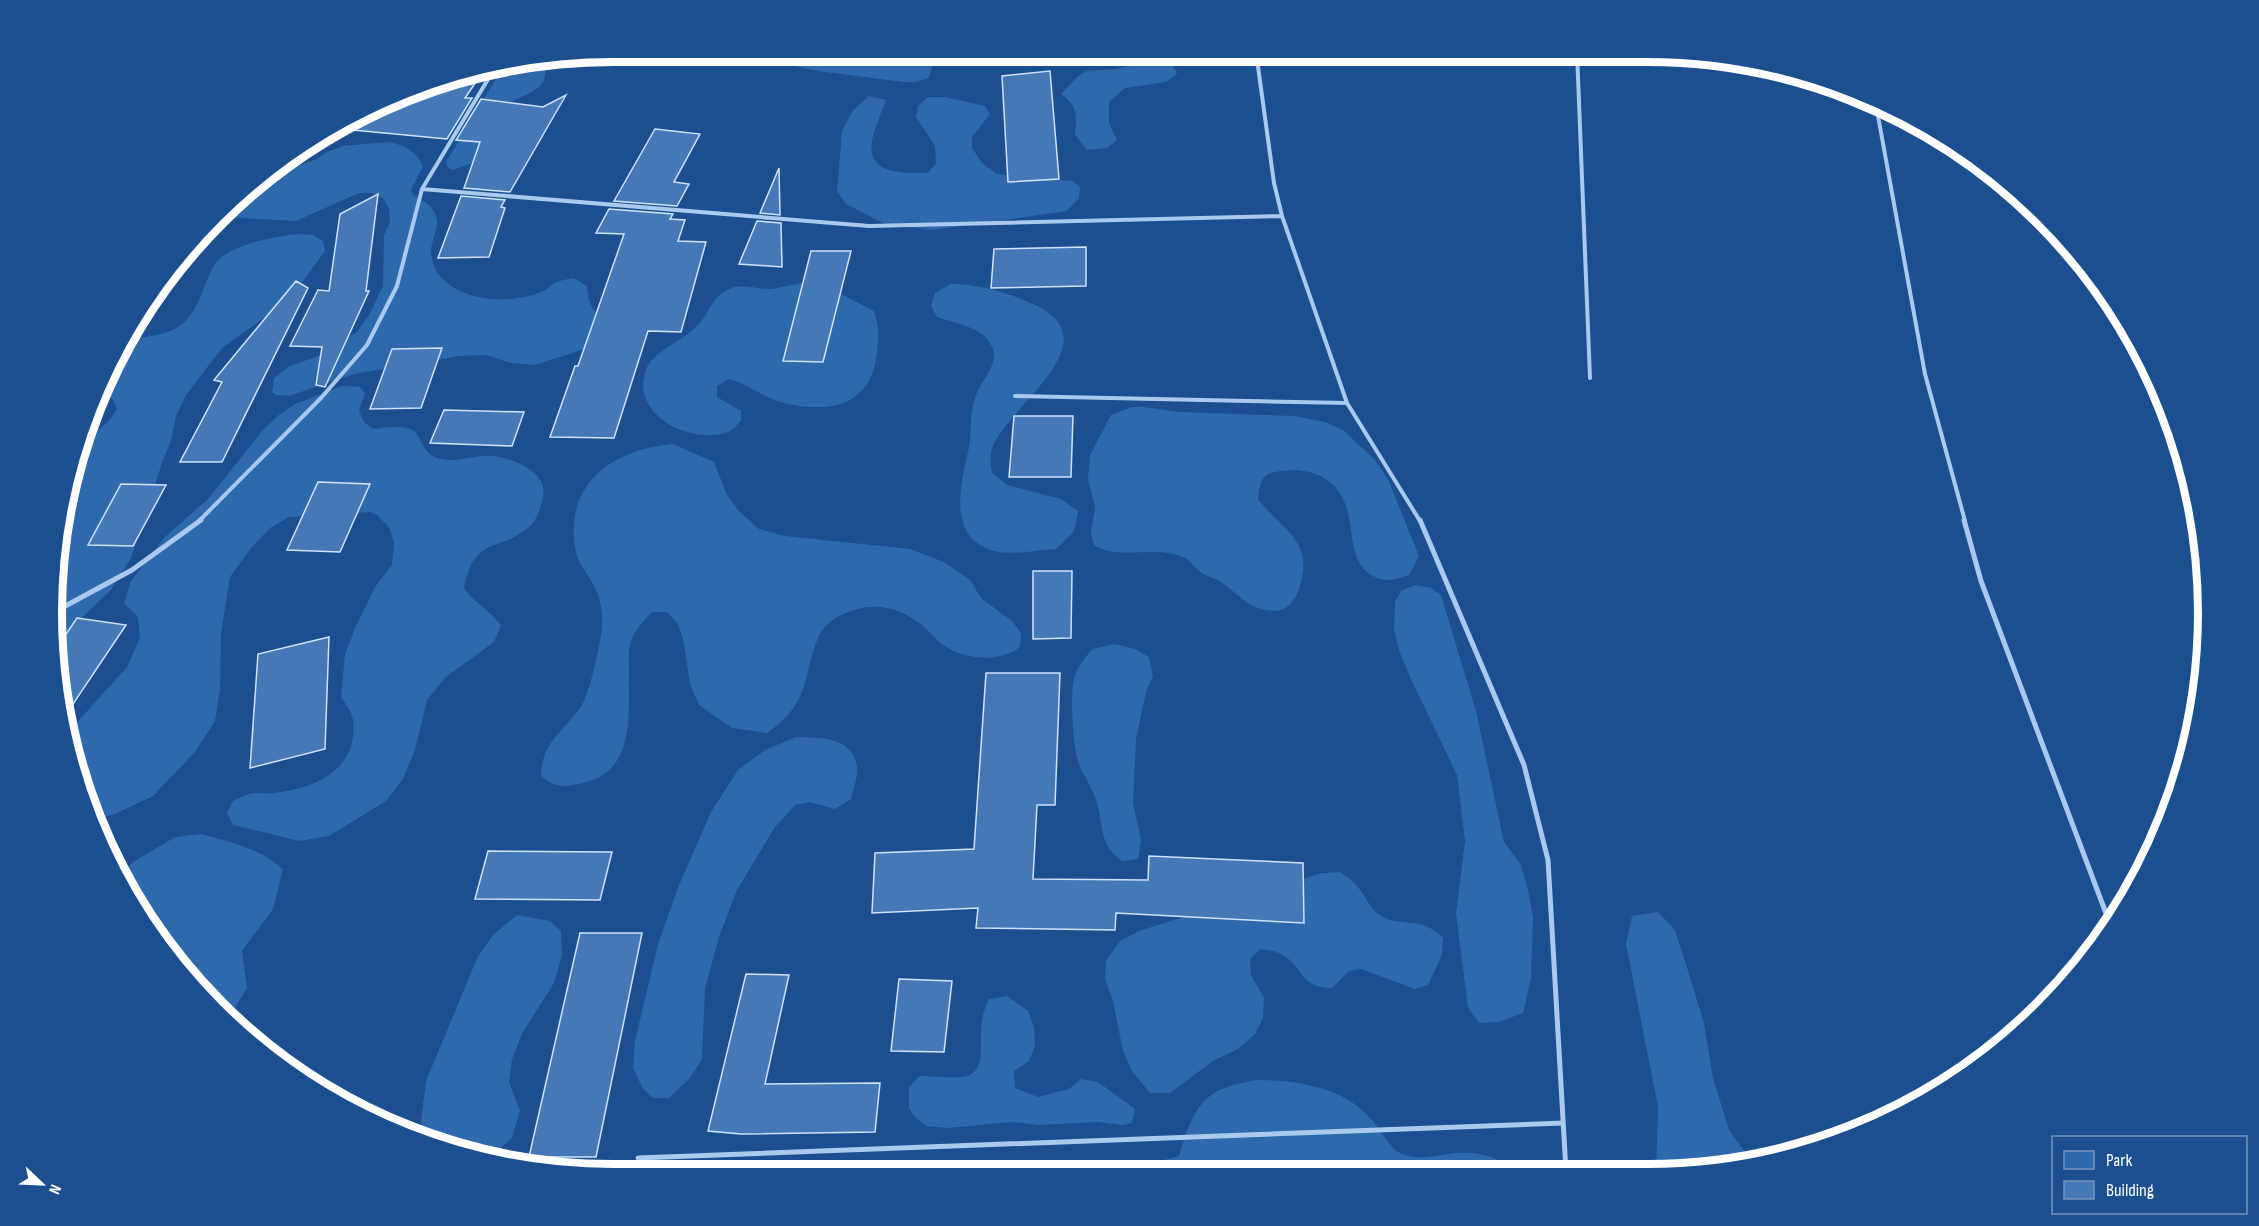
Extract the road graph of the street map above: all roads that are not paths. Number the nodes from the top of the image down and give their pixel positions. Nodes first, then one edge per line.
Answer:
1 (1258, 62) edge
2 (1577, 62) edge
3 (490, 75) edge
4 (1877, 112) edge
5 (422, 189) junction
6 (1282, 216) junction
7 (1590, 378) dead end
8 (1015, 396) dead end
9 (1347, 403) junction
10 (62, 608) edge
11 (2107, 916) edge
12 (1563, 1123) junction
13 (638, 1158) dead end
14 (1566, 1164) edge

1 - 6 lane
2 - 7 lane
3 - 5 lane
4 - 11 lane
5 - 6 lane
5 - 10 lane
6 - 9 lane
8 - 9 lane
9 - 12 lane
12 - 13 lane
12 - 14 lane

